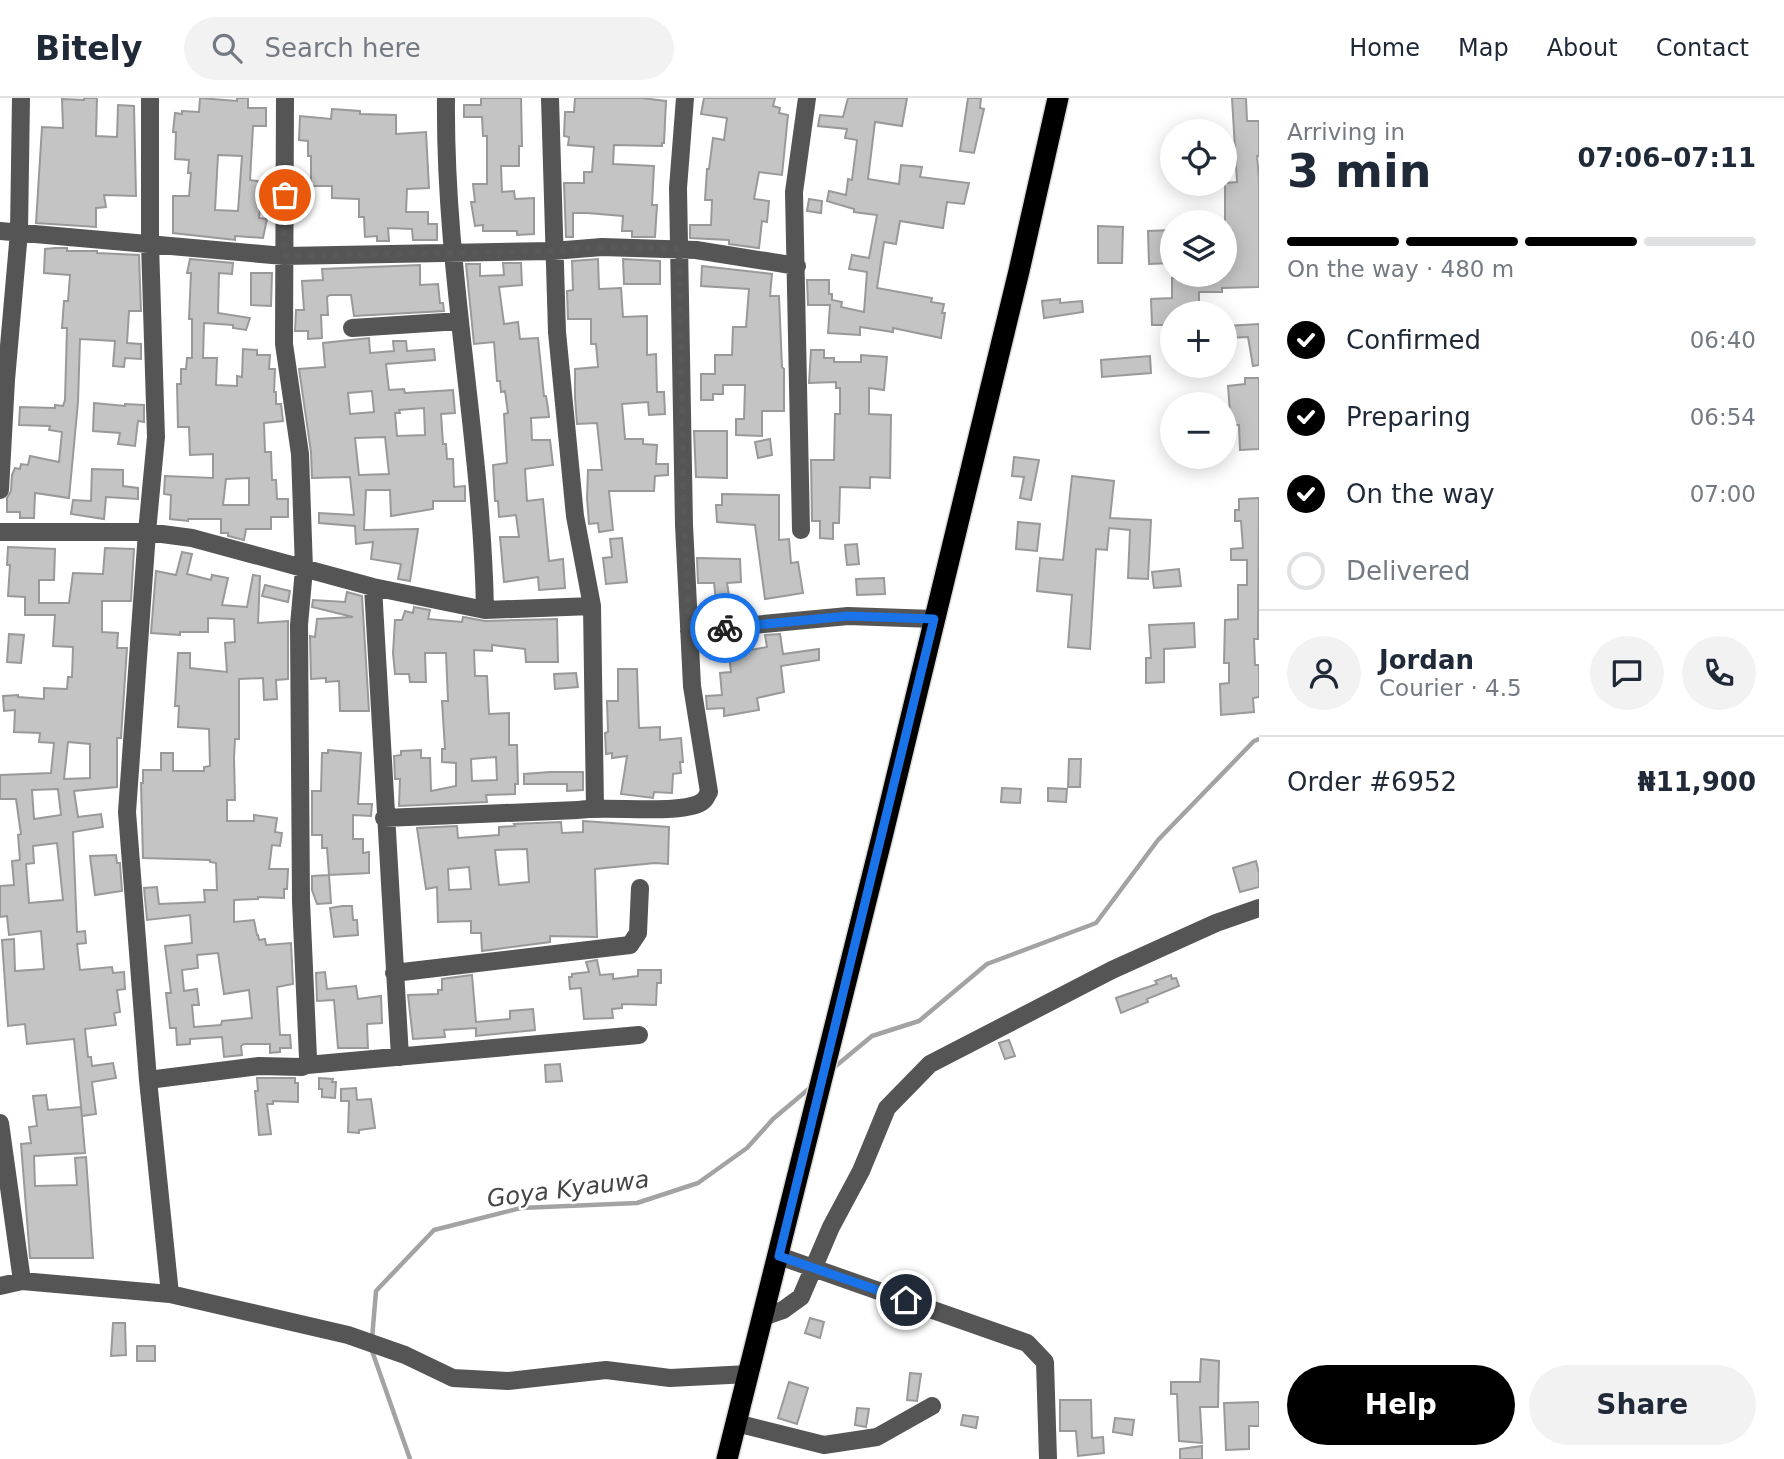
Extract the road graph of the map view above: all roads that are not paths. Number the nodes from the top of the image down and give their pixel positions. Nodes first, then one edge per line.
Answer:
1 (21, 98) edge
2 (150, 98) edge
3 (285, 98) edge
4 (446, 98) edge
5 (550, 98) edge
6 (685, 98) edge
7 (807, 98) edge
8 (1058, 98) edge
9 (0, 231) edge
10 (19, 232) junction
11 (150, 244) junction
12 (679, 249) junction
13 (553, 251) junction
14 (453, 252) junction
15 (284, 256) junction
16 (797, 266) junction
17 (460, 321) junction
18 (352, 328) dead end
19 (0, 490) edge
20 (802, 530) dead end
21 (0, 532) edge
22 (147, 532) junction
23 (304, 569) junction
24 (373, 587) junction
25 (592, 606) junction
26 (485, 610) junction
27 (934, 619) junction
28 (690, 631) junction
29 (595, 807) junction
30 (384, 818) junction
31 (640, 888) dead end
32 (1259, 908) edge
33 (394, 973) junction
34 (639, 1035) dead end
35 (400, 1057) junction
36 (307, 1065) junction
37 (148, 1080) junction
38 (0, 1123) edge
39 (779, 1256) junction
40 (814, 1268) junction
41 (22, 1281) junction
42 (0, 1286) edge
43 (170, 1294) junction
44 (763, 1317) junction
45 (748, 1374) junction
46 (932, 1406) dead end
47 (736, 1423) junction
48 (727, 1459) edge
49 (1048, 1459) edge

1 - 10 street
2 - 11 street
3 - 15 street
4 - 14 street
5 - 13 street
6 - 12 street
7 - 16 street
8 - 27 highway
9 - 10 street
10 - 11 street
10 - 19 street
11 - 15 street
11 - 22 street
12 - 13 street
12 - 16 street
12 - 28 street
13 - 14 street
13 - 25 street
14 - 15 street
14 - 17 street
15 - 23 street
16 - 20 street
17 - 18 street
17 - 26 street
21 - 22 street
22 - 23 street
22 - 37 street
23 - 24 street
23 - 36 street
24 - 26 street
24 - 30 street
25 - 26 street
25 - 29 street
27 - 28 street
27 - 39 highway
28 - 29 street
29 - 30 street
30 - 33 street
31 - 33 street
32 - 40 street
33 - 35 street
34 - 35 street
35 - 36 street
36 - 37 street
37 - 43 street
38 - 41 street
39 - 40 street
39 - 44 highway
40 - 44 street
40 - 49 street
41 - 42 street
41 - 43 street
43 - 45 street
44 - 45 highway
45 - 47 highway
46 - 47 street
47 - 48 highway

